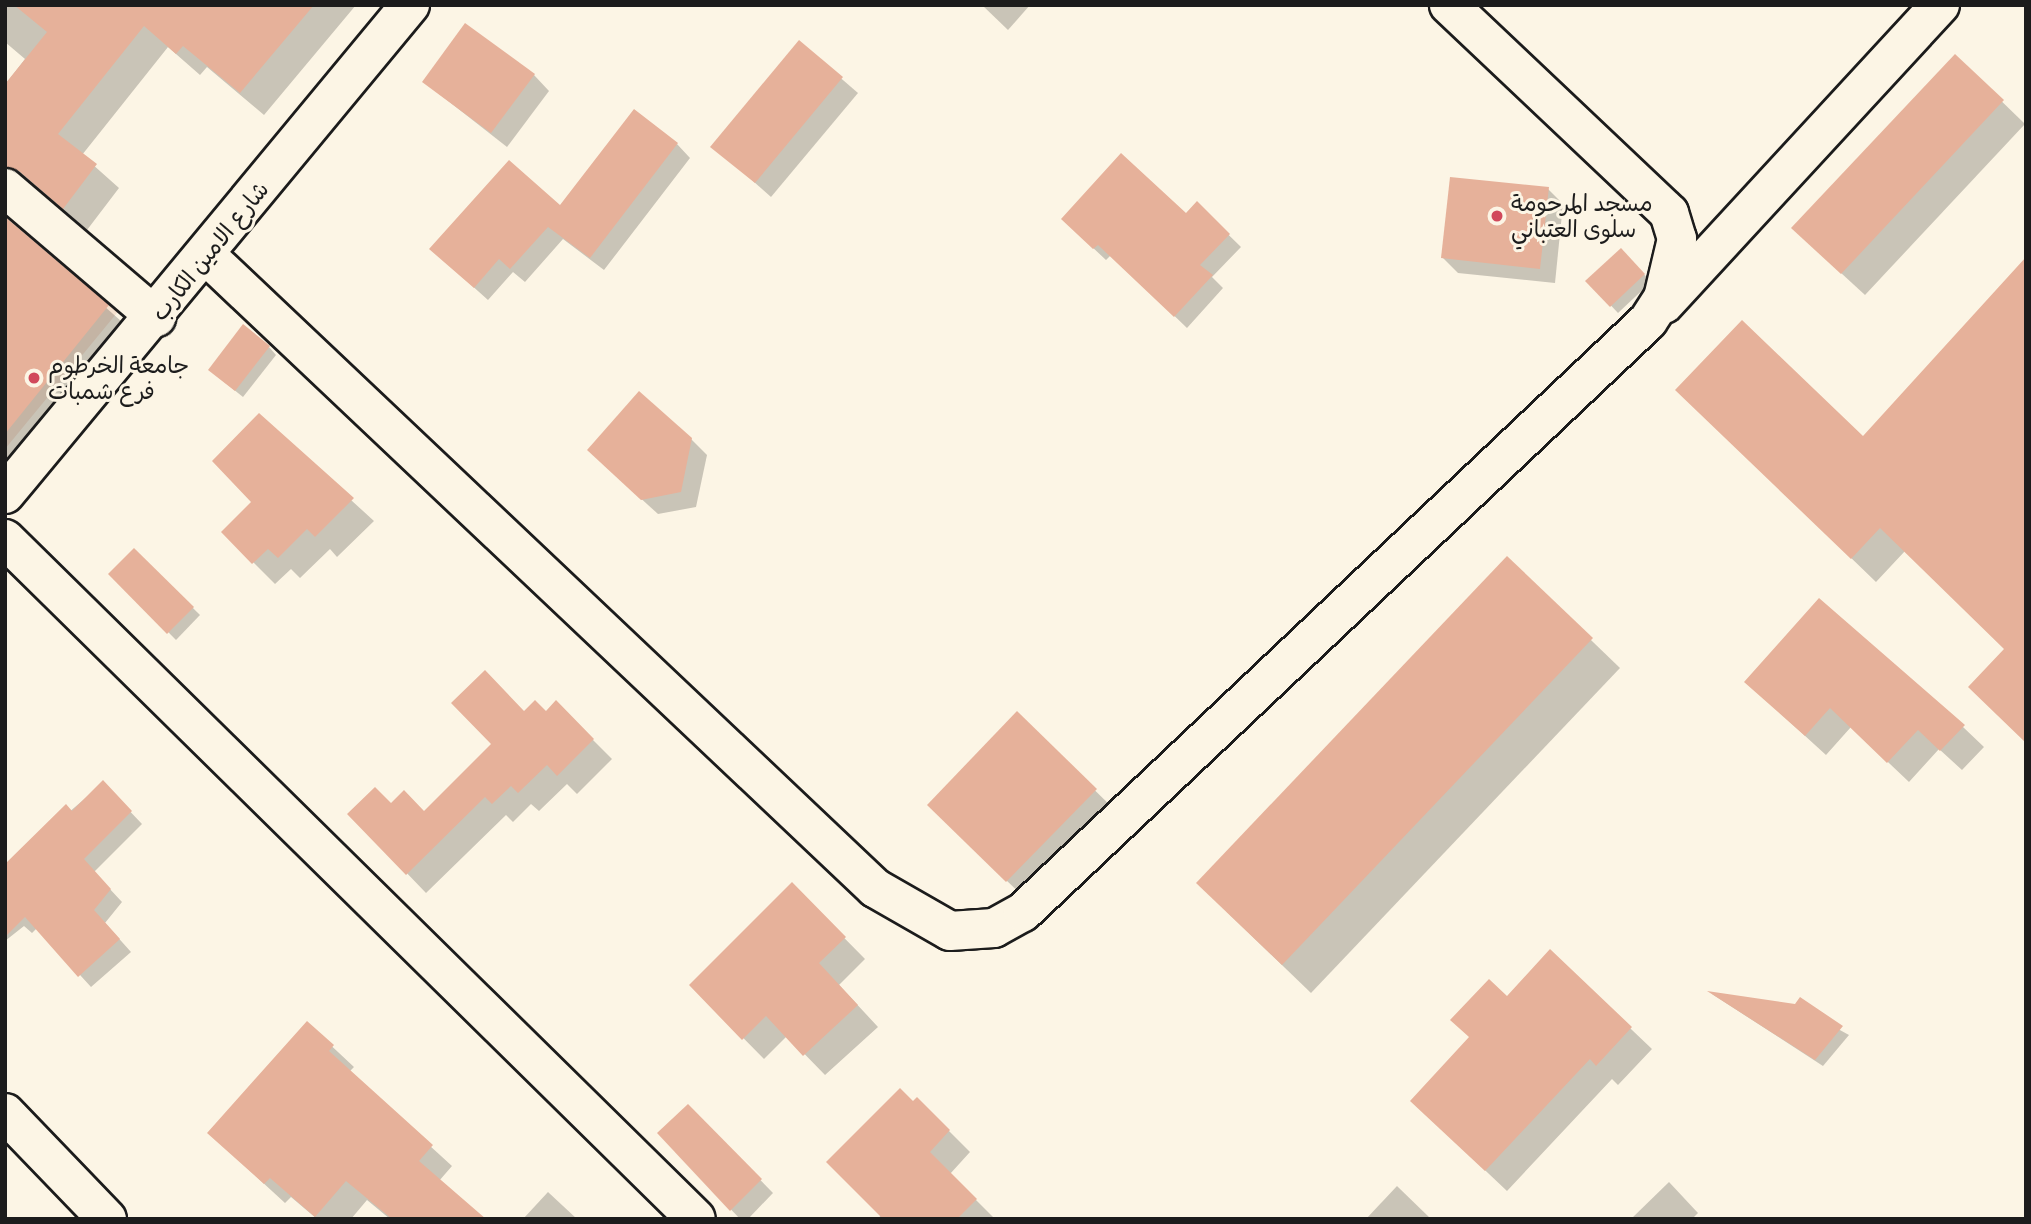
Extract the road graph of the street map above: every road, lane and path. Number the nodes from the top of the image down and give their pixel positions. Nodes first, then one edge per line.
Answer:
1 (410, 5) edge
2 (1449, 5) edge
3 (1940, 5) edge
4 (5, 188) edge
5 (207, 256) junction
6 (156, 317) junction
7 (1648, 321) junction
8 (5, 494) edge
9 (5, 539) edge
10 (5, 1113) edge
11 (107, 1219) edge
12 (696, 1219) edge

1 - 5 street, شارع الامين الكارب
2 - 7 street
3 - 7 street
4 - 6 street
5 - 6 street, شارع الامين الكارب
5 - 7 street
6 - 8 street, شارع الامين الكارب
9 - 12 street
10 - 11 street

